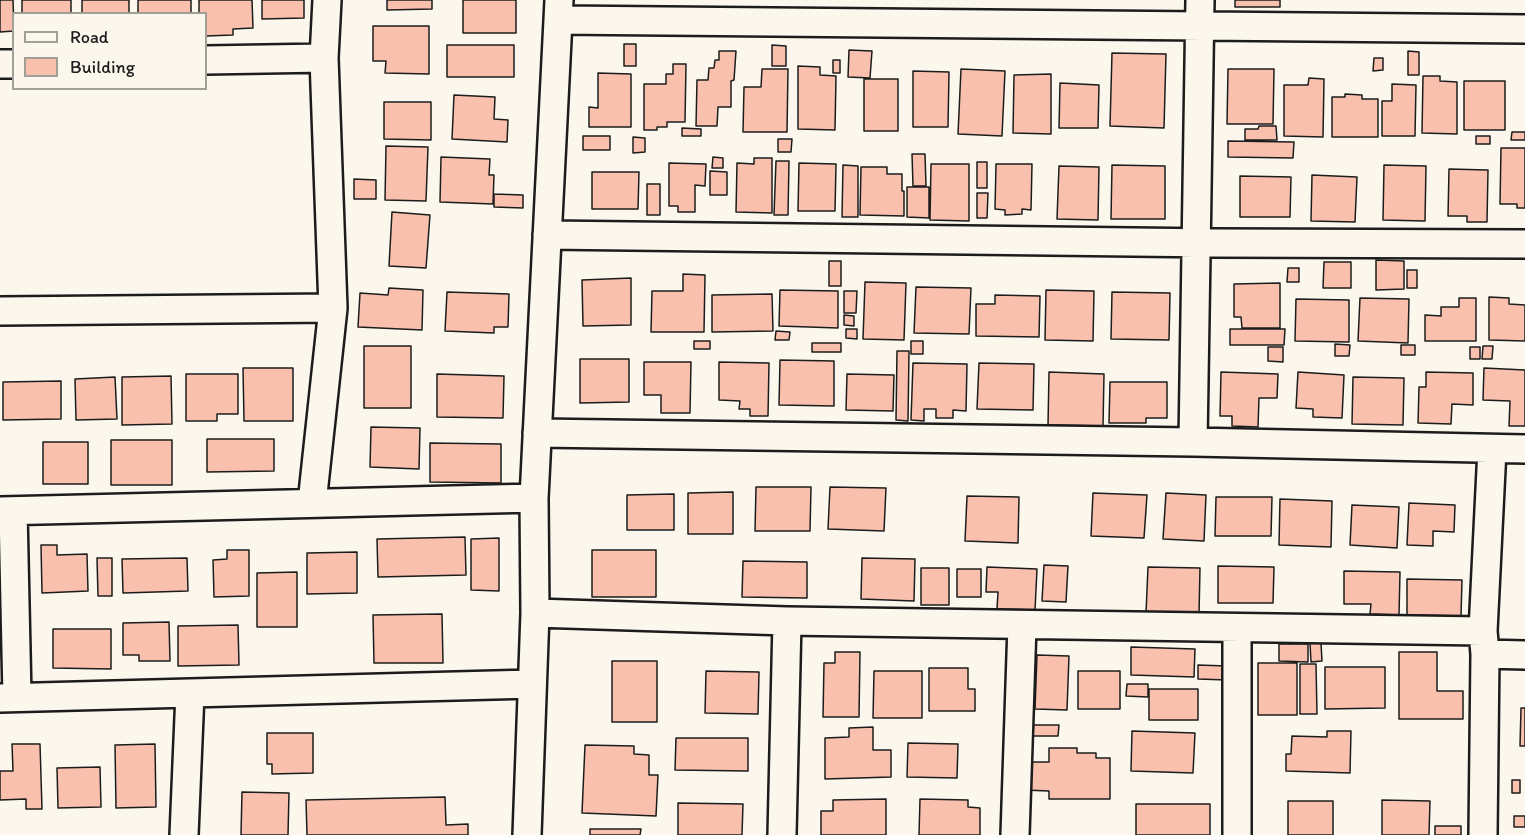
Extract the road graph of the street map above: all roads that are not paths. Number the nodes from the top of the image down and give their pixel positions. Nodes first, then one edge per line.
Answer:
1 (327, 0) edge
2 (558, 10) edge
3 (1200, 13) edge
4 (1525, 29) edge
5 (324, 58) junction
6 (207, 60) edge
7 (547, 234) junction
8 (1197, 242) junction
9 (1525, 244) edge
10 (333, 308) junction
11 (0, 311) edge
12 (537, 433) junction
13 (1193, 442) junction
14 (1492, 449) junction
15 (1525, 449) edge
16 (534, 498) junction
17 (312, 503) junction
18 (6, 511) edge
19 (535, 613) junction
20 (787, 621) junction
21 (1022, 625) junction
22 (1237, 628) junction
23 (1484, 643) junction
24 (1525, 655) edge
25 (532, 684) junction
26 (190, 693) junction
27 (8, 697) edge
28 (184, 835) edge
29 (527, 835) edge
30 (782, 835) edge
31 (1015, 835) edge
32 (1237, 835) edge
33 (1483, 835) edge

1 - 5 street
2 - 3 street
2 - 7 street
3 - 4 street
3 - 8 street
5 - 6 street
5 - 10 street
7 - 8 street
7 - 12 street
8 - 9 street
8 - 13 street
10 - 11 street
10 - 17 street
12 - 13 street
12 - 16 street
13 - 14 street
14 - 15 street
14 - 23 street
16 - 17 street
16 - 19 street
17 - 18 street
18 - 27 street
19 - 20 street
19 - 25 street
20 - 21 street
20 - 30 street
21 - 22 street
21 - 31 street
22 - 23 street
22 - 32 street
23 - 24 street
23 - 33 street
25 - 26 street
25 - 29 street
26 - 27 street
26 - 28 street

